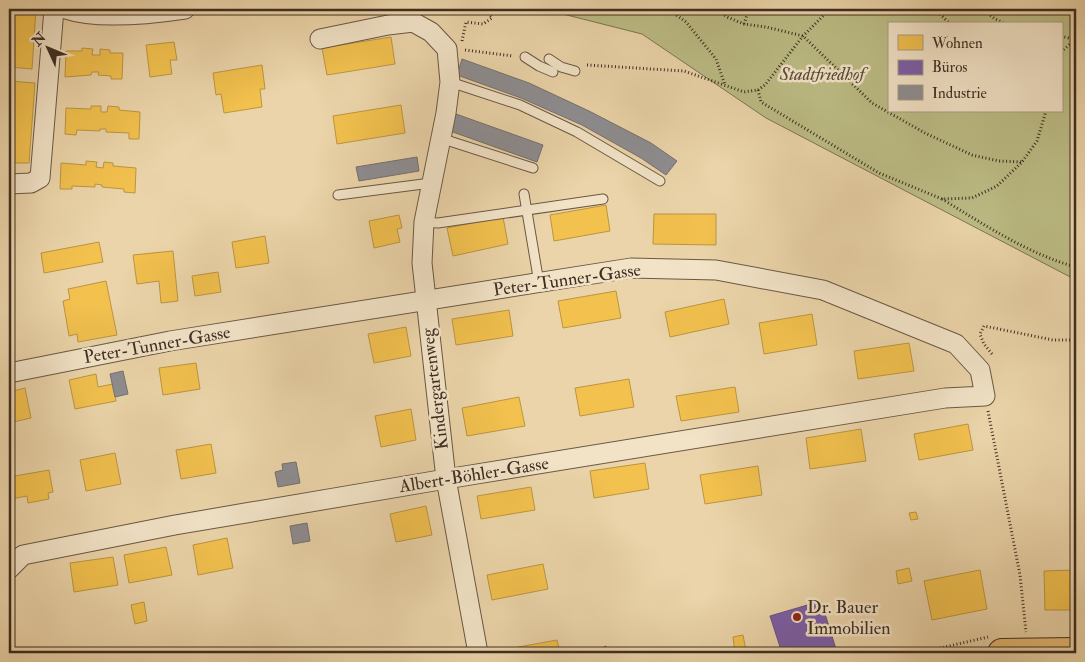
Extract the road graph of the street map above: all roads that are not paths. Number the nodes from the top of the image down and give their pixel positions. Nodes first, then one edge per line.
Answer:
1 (54, 9) edge
2 (66, 9) edge
3 (184, 9) edge
4 (320, 39) dead end
5 (525, 57) road end
6 (549, 59) dead end
7 (579, 68) road end
8 (552, 72) dead end
9 (450, 82) junction
10 (440, 138) junction
11 (533, 168) dead end
12 (660, 181) dead end
13 (431, 183) junction
14 (9, 184) edge
15 (524, 194) dead end
16 (338, 195) dead end
17 (603, 200) dead end
18 (526, 210) junction
19 (424, 222) junction
20 (539, 283) junction
21 (424, 301) junction
22 (9, 373) edge
23 (945, 398) joint
24 (446, 479) junction
25 (9, 569) edge
26 (1015, 652) edge
27 (1076, 652) edge
28 (478, 653) edge

1 - 14 street
2 - 3 street
4 - 9 street
5 - 8 lane
6 - 7 lane
9 - 10 street
9 - 12 lane
10 - 11 lane
10 - 13 street
13 - 16 lane
13 - 19 street
15 - 18 lane
17 - 18 lane
18 - 19 lane
18 - 20 lane
19 - 21 street
20 - 21 street, Peter-Tunner-Gasse
20 - 23 street, Peter-Tunner-Gasse
21 - 22 street, Peter-Tunner-Gasse
21 - 24 street, Kindergartenweg
23 - 24 street, Albert-Böhler-Gasse
24 - 25 street, Albert-Böhler-Gasse
24 - 28 street, Kindergartenweg
26 - 27 main road

